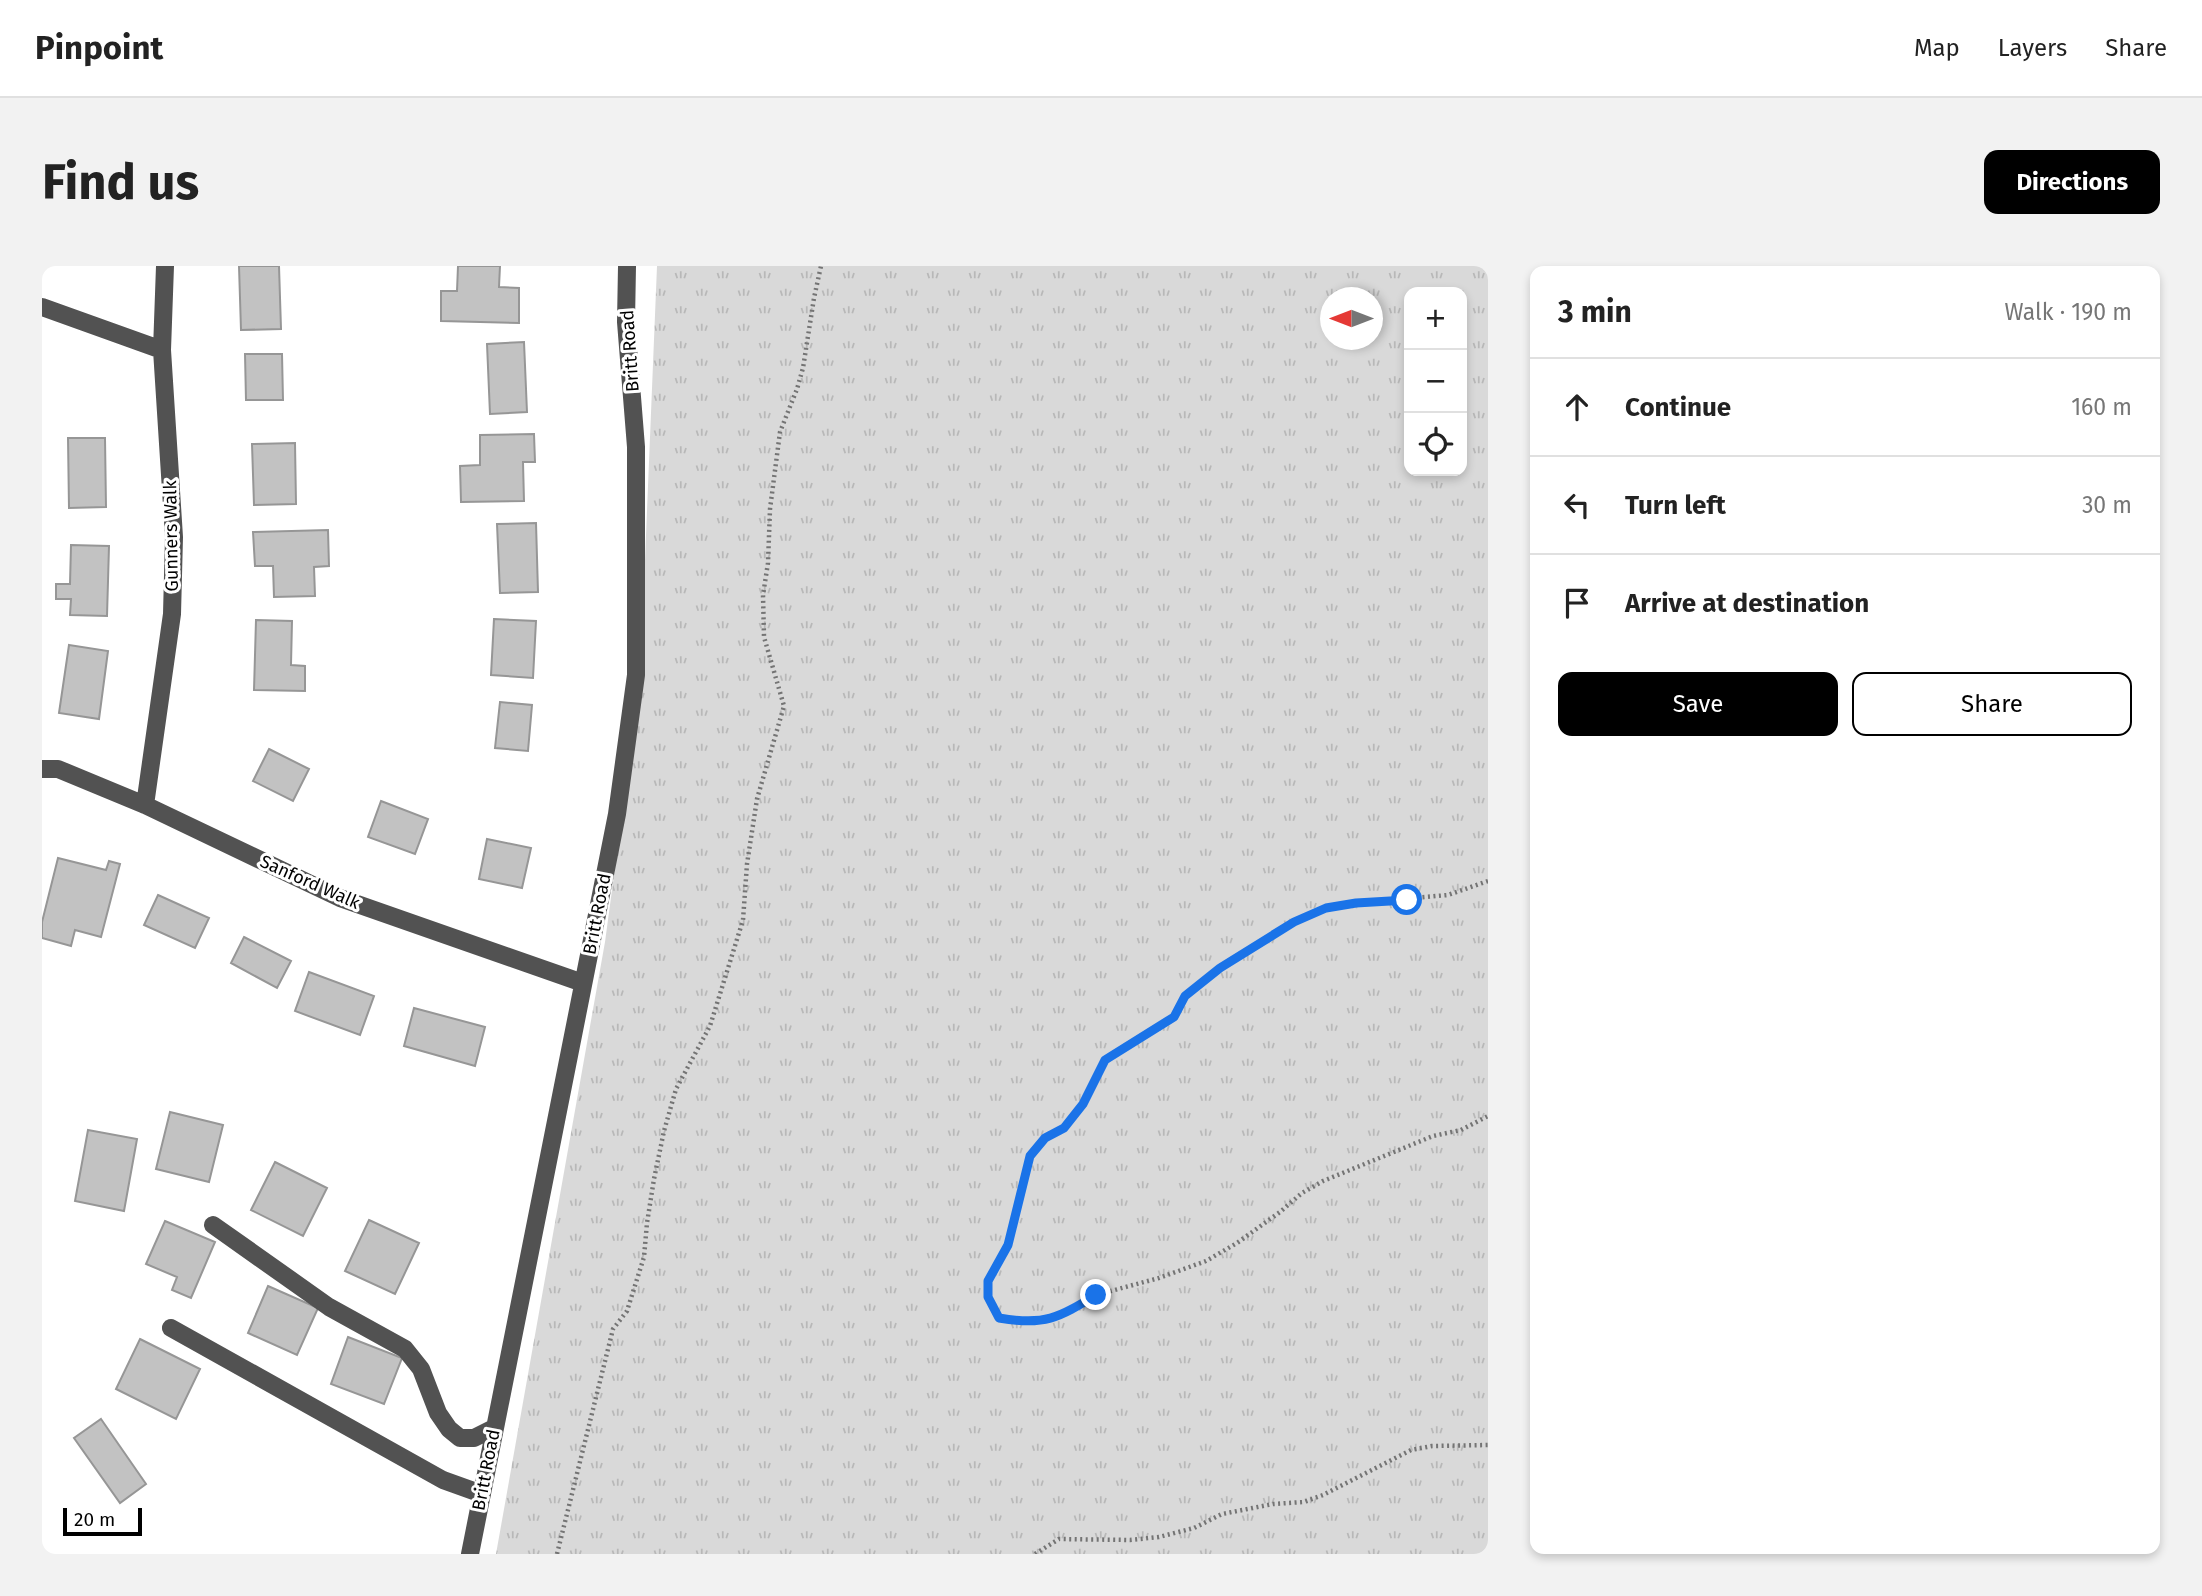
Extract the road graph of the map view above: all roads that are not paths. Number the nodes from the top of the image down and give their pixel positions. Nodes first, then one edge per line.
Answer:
1 (164, 266) edge
2 (627, 266) edge
3 (42, 307) edge
4 (162, 350) junction
5 (42, 769) edge
6 (145, 805) junction
7 (583, 983) junction
8 (214, 1225) dead end
9 (171, 1328) dead end
10 (494, 1428) junction
11 (482, 1494) junction
12 (470, 1554) edge

1 - 4 street, Gunners Walk
2 - 7 street, Britt Road
3 - 4 street
4 - 6 street, Gunners Walk
5 - 6 street, Sanford Walk
6 - 7 street, Sanford Walk
7 - 10 street, Britt Road
8 - 10 street
9 - 11 street
10 - 11 street, Britt Road
11 - 12 street, Britt Road

